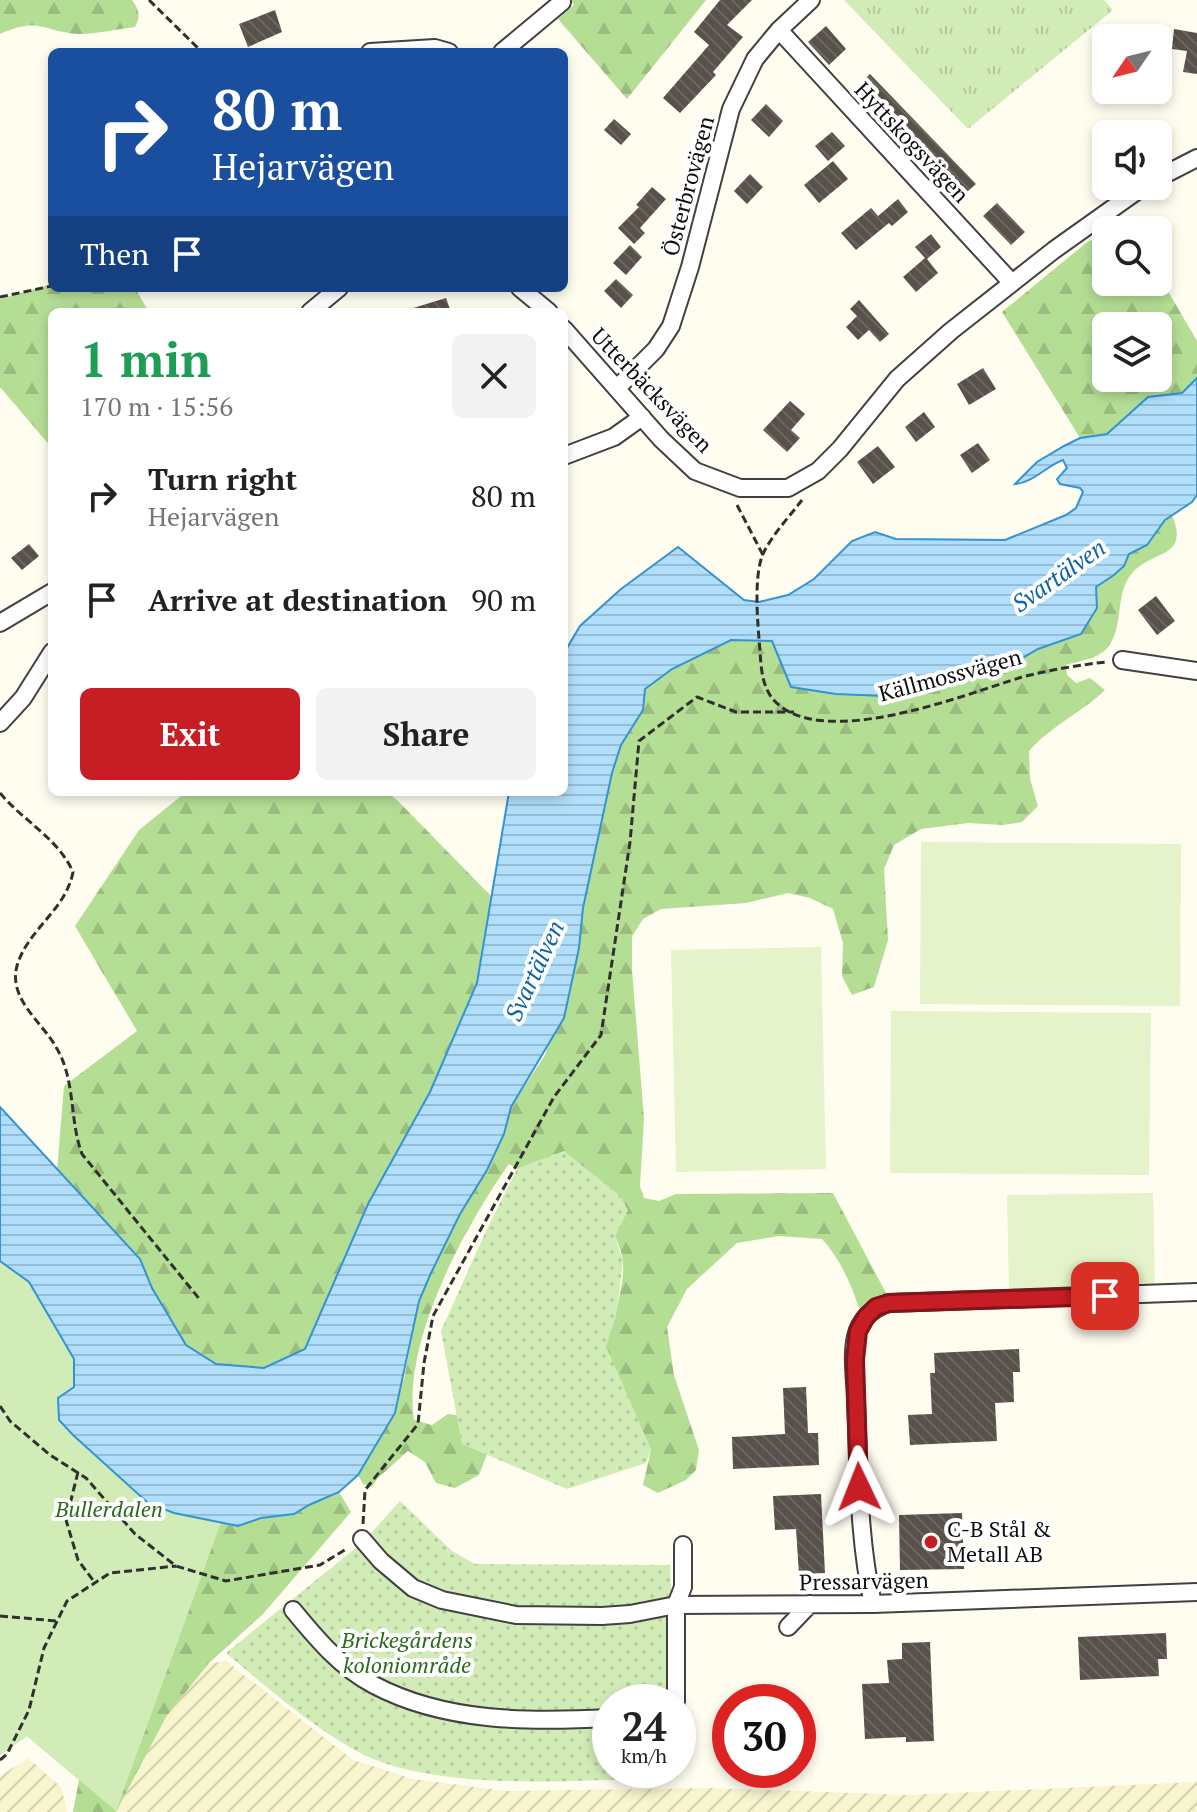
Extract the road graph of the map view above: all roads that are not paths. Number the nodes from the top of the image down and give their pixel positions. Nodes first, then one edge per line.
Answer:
1 (811, 0) edge
2 (562, 2) dead end
3 (779, 30) junction
4 (507, 48) edge
5 (1197, 158) edge
6 (1172, 171) edge
7 (1125, 200) edge
8 (1012, 283) junction
9 (334, 292) edge
10 (525, 292) edge
11 (315, 308) edge
12 (544, 308) edge
13 (568, 333) edge
14 (617, 388) junction
15 (642, 417) junction
16 (568, 454) edge
17 (48, 594) edge
18 (0, 623) edge
19 (48, 658) edge
20 (1122, 660) road end
21 (1197, 671) edge
22 (0, 723) edge
23 (1197, 1292) edge
24 (362, 1539) road end
25 (683, 1545) dead end
26 (1197, 1592) edge
27 (810, 1604) junction
28 (873, 1604) junction
29 (676, 1605) junction
30 (293, 1610) dead end
31 (788, 1627) dead end
32 (676, 1684) edge
33 (592, 1718) edge

1 - 3 street, Österbrovägen
2 - 4 street
3 - 8 street, Hyttskogsvägen
3 - 14 street, Österbrovägen
5 - 6 street
7 - 8 street, Utterbäcksvägen
8 - 15 street, Utterbäcksvägen
9 - 11 street
10 - 12 street
13 - 14 street, Utterbäcksvägen
14 - 15 street, Utterbäcksvägen
15 - 16 street
17 - 18 street
19 - 22 street
20 - 21 street
23 - 28 street
24 - 29 street, Pressarvägen
25 - 29 street
26 - 28 street, Pressarvägen
27 - 28 street, Pressarvägen
27 - 29 street, Pressarvägen
27 - 31 street
29 - 32 street
30 - 33 street

